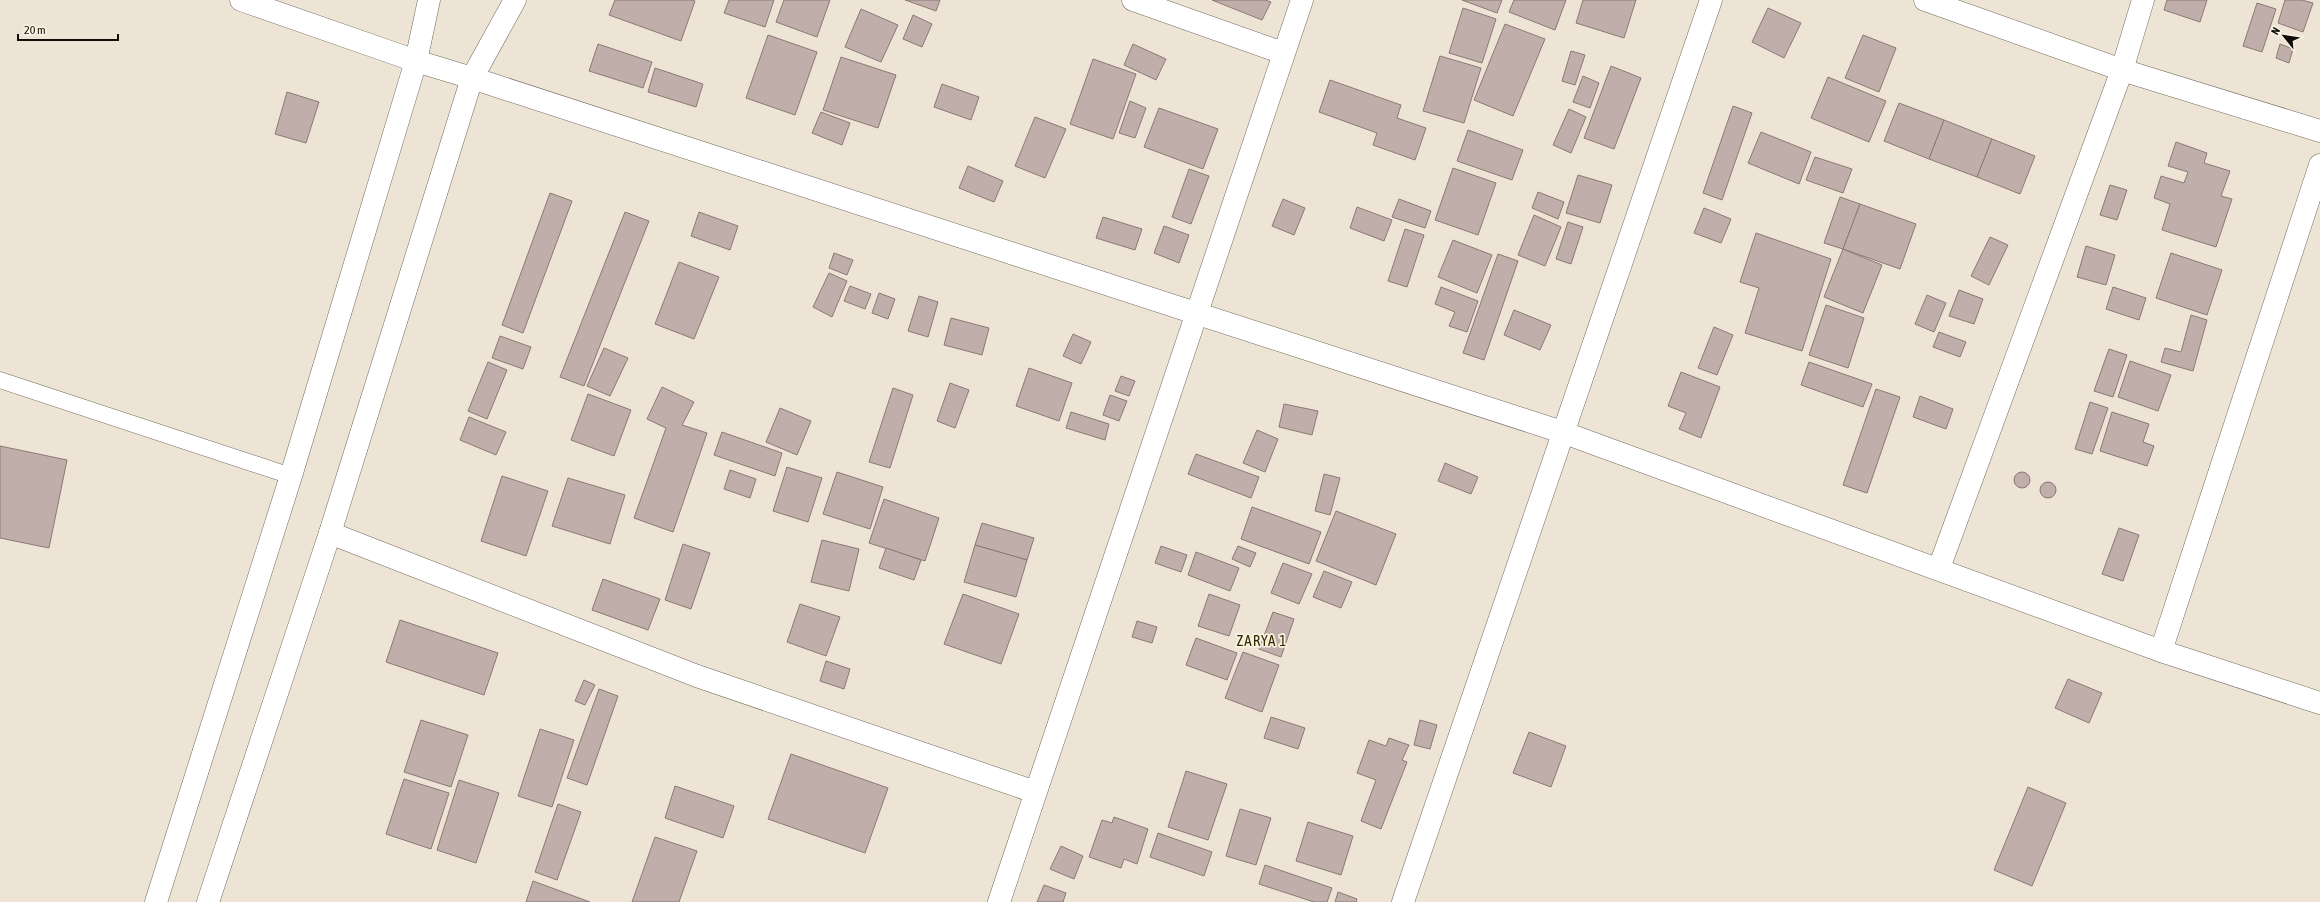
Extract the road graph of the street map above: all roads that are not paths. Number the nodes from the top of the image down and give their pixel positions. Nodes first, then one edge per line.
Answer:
1 (241, 0) edge
2 (429, 0) edge
3 (515, 0) edge
4 (1133, 0) edge
5 (1302, 0) edge
6 (1711, 0) edge
7 (1925, 0) edge
8 (2143, 0) edge
9 (1284, 52) junction
10 (416, 61) junction
11 (2122, 70) junction
12 (472, 78) junction
13 (2320, 131) edge
14 (2320, 165) edge
15 (1197, 313) junction
16 (0, 380) edge
17 (1562, 432) junction
18 (291, 476) junction
19 (330, 533) junction
20 (1939, 568) junction
21 (2161, 651) junction
22 (2320, 703) edge
23 (1035, 792) junction
24 (156, 902) edge
25 (208, 902) edge
26 (999, 902) edge
27 (1403, 902) edge

1 - 10 street
2 - 10 street
3 - 12 street
4 - 9 street
5 - 9 street
6 - 17 street
7 - 11 street
8 - 11 street
9 - 15 street
10 - 12 street
10 - 18 street
11 - 13 street
11 - 20 street
12 - 15 street
12 - 19 street
14 - 21 street
15 - 17 street
15 - 23 street
16 - 18 lane
17 - 20 street
17 - 27 street
18 - 24 street
19 - 23 street
19 - 25 street
20 - 21 street
21 - 22 street
23 - 26 street

